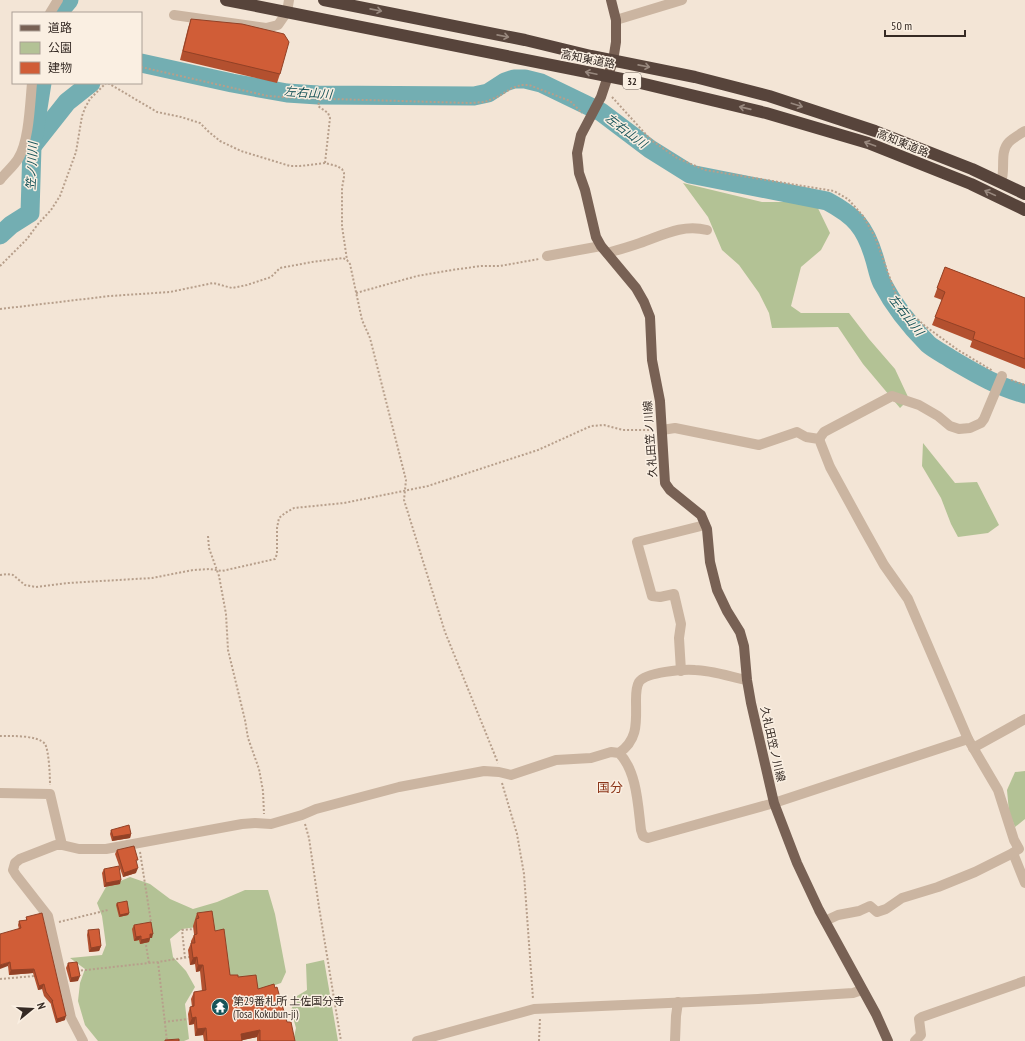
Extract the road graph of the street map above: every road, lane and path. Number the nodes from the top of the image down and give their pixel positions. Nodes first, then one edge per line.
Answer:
1 (58, 0) edge
2 (226, 0) edge
3 (324, 0) edge
4 (611, 0) edge
5 (682, 0) edge
6 (288, 6) edge
7 (51, 12) edge
8 (174, 15) dead end
9 (616, 20) junction
10 (613, 61) junction
11 (142, 67) edge
12 (608, 77) junction
13 (32, 84) edge
14 (106, 84) edge
15 (109, 84) edge
16 (603, 93) junction
17 (320, 99) junction
18 (590, 119) junction
19 (1025, 131) edge
20 (325, 163) junction
21 (0, 180) edge
22 (1002, 182) junction
23 (1025, 194) edge
24 (1025, 210) edge
25 (707, 230) dead end
26 (604, 250) junction
27 (547, 256) joint
28 (347, 260) junction
29 (0, 266) edge
30 (356, 294) junction
31 (0, 309) edge
32 (999, 382) junction
33 (1025, 385) edge
34 (662, 430) junction
35 (818, 440) junction
36 (405, 491) junction
37 (705, 525) junction
38 (208, 536) dead end
39 (218, 570) junction
40 (0, 575) edge
41 (681, 671) junction
42 (747, 680) junction
43 (1025, 719) edge
44 (0, 736) edge
45 (968, 739) junction
46 (973, 748) junction
47 (619, 752) junction
48 (499, 772) junction
49 (0, 793) edge
50 (50, 794) junction
51 (774, 803) junction
52 (302, 815) junction
53 (264, 823) junction
54 (138, 843) junction
55 (62, 845) junction
56 (1019, 850) edge
57 (1025, 883) edge
58 (108, 910) dead end
59 (825, 921) junction
60 (151, 922) edge
61 (50, 924) junction
62 (194, 929) dead end
63 (146, 944) edge
64 (189, 957) dead end
65 (185, 958) junction
66 (158, 962) junction
67 (149, 963) junction
68 (60, 973) junction
69 (39, 976) edge
70 (0, 979) edge
71 (1025, 981) edge
72 (862, 990) junction
73 (678, 1002) junction
74 (537, 1008) junction
75 (188, 1019) dead end
76 (164, 1022) junction
77 (83, 1041) edge
78 (166, 1041) edge
79 (341, 1041) edge
80 (417, 1041) edge
81 (539, 1041) edge
82 (675, 1041) edge
83 (888, 1041) edge
84 (915, 1041) edge

1 - 7 street
2 - 6 highway, 高知東道路 / 32
3 -> 10 highway, 高知東道路 / 32
4 - 9 main road, 久礼田笠ノ川線
5 - 9 street
6 - 8 street
12 -> 6 highway, 高知東道路 / 32
9 - 10 main road, 久礼田笠ノ川線
10 - 12 main road, 久礼田笠ノ川線
10 -> 22 highway, 高知東道路 / 32
11 - 17 path
12 - 16 main road, 久礼田笠ノ川線
24 -> 12 highway, 高知東道路 / 32
13 - 21 street
14 - 29 path
15 - 20 path
16 - 18 main road, 久礼田笠ノ川線
16 - 32 path
17 - 18 path
17 - 20 path
18 - 26 main road, 久礼田笠ノ川線
19 - 22 street
20 - 28 path
22 - 23 highway, 高知東道路 / 32
25 - 26 street
26 - 27 street
26 - 34 main road, 久礼田笠ノ川線
27 - 30 path
28 - 30 path
28 - 31 path
30 - 36 path
32 - 33 path
32 - 35 street
34 - 35 street
34 - 36 path
34 - 37 main road, 久礼田笠ノ川線
35 - 45 street
36 - 39 path
36 - 48 path
37 - 41 street
37 - 42 main road, 久礼田笠ノ川線
38 - 39 path
39 - 40 path
39 - 53 path
41 - 42 street
41 - 47 street
42 - 51 main road, 久礼田笠ノ川線
43 - 46 street
44 - 50 path
45 - 46 street
45 - 51 street
46 - 56 street
47 - 48 street
47 - 51 street
48 - 52 street
48 - 74 path
49 - 50 street
50 - 55 street
51 - 59 main road, 久礼田笠ノ川線
52 - 53 street
52 - 79 path
53 - 54 street
54 - 55 street
54 - 60 path
55 - 61 street
56 - 57 street
56 - 59 street
58 - 61 path
59 - 72 main road, 久礼田笠ノ川線
61 - 68 street
62 - 65 path
63 - 67 path
64 - 65 path
65 - 66 path
66 - 67 path
66 - 76 path
67 - 68 path
68 - 77 street
69 - 70 path
71 - 84 street
72 - 73 street
72 - 83 main road, 久礼田笠ノ川線
73 - 74 street
73 - 82 street
74 - 80 street
74 - 81 path
75 - 76 path
76 - 78 path

